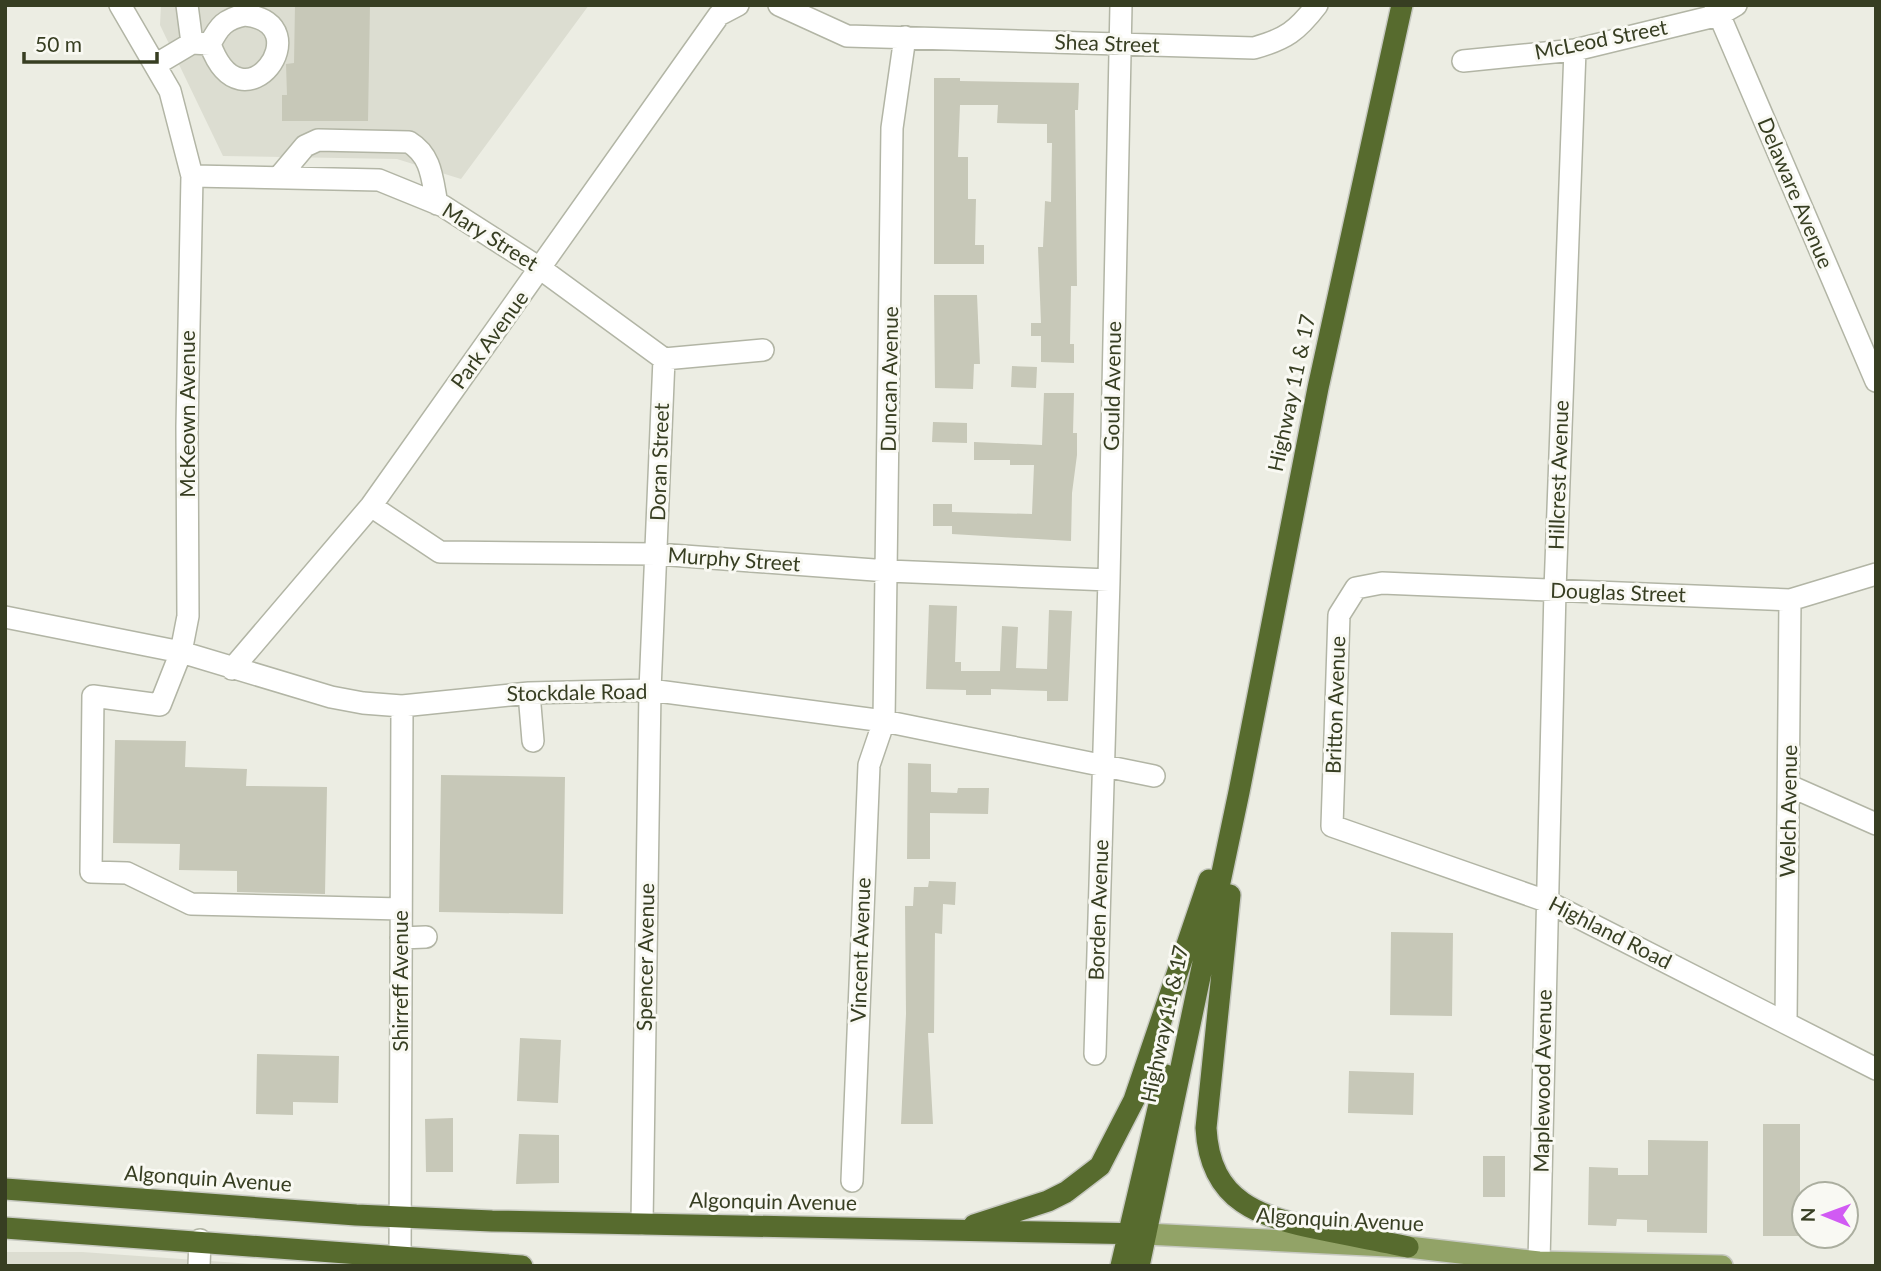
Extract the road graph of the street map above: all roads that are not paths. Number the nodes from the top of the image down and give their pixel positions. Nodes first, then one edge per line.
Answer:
1 (120, 5) edge
2 (187, 5) edge
3 (738, 5) edge
4 (779, 5) edge
5 (1121, 5) edge
6 (1317, 5) edge
7 (1402, 5) edge
8 (1723, 8) edge
9 (905, 37) junction
10 (1120, 45) junction
11 (1575, 50) junction
12 (1463, 61) dead end
13 (155, 65) junction
14 (192, 176) junction
15 (279, 177) junction
16 (437, 204) junction
17 (541, 269) junction
18 (763, 350) dead end
19 (664, 359) junction
20 (1876, 381) edge
21 (371, 506) junction
22 (657, 554) junction
23 (888, 571) junction
24 (1876, 574) edge
25 (1110, 580) junction
26 (1356, 588) joint
27 (1555, 590) junction
28 (1790, 600) junction
29 (5, 617) edge
30 (181, 652) junction
31 (232, 669) junction
32 (650, 690) junction
33 (529, 692) junction
34 (401, 706) junction
35 (884, 721) junction
36 (533, 741) dead end
37 (1104, 766) junction
38 (1154, 776) dead end
39 (1790, 786) junction
40 (1239, 792) junction
41 (1876, 824) edge
42 (1332, 826) joint
43 (1546, 901) junction
44 (401, 909) junction
45 (426, 937) dead end
46 (401, 938) junction
47 (1786, 1022) junction
48 (1095, 1054) dead end
49 (1876, 1069) edge
50 (852, 1181) dead end
51 (5, 1189) edge
52 (401, 1217) junction
53 (642, 1224) junction
54 (5, 1228) edge
55 (953, 1231) junction
56 (1136, 1234) junction
57 (200, 1240) junction
58 (1408, 1247) junction
59 (400, 1261) edge
60 (1539, 1262) junction
61 (1584, 1265) edge
62 (199, 1266) edge
63 (522, 1266) edge
64 (1121, 1266) edge
65 (1139, 1266) edge
66 (1490, 1266) edge
67 (1723, 1266) edge

1 - 13 street, McKeown Avenue
2 - 13 street
3 - 17 street, Park Avenue
4 - 9 street
5 - 10 street, Gould Avenue
6 - 10 street, Shea Street
7 - 40 highway, Highway 11 & 17
8 - 11 street, McLeod Street
8 - 20 street, Delaware Avenue
9 - 10 street, Shea Street
9 - 23 street, Duncan Avenue
10 - 25 street, Gould Avenue
11 - 12 street, McLeod Street
11 - 27 street, Hillcrest Avenue
13 - 14 street, McKeown Avenue
14 - 15 street, Mary Street
14 - 30 street, McKeown Avenue
15 - 16 street, Mary Street
15 - 16 street
16 - 17 street, Mary Street
17 - 19 street, Mary Street
17 - 21 street, Park Avenue
18 - 19 street
19 - 22 street, Doran Street
21 - 22 street, Murphy Street
21 - 31 street, Park Avenue
22 - 23 street, Murphy Street
22 - 32 street, Doran Street
23 - 25 street, Murphy Street
23 - 35 street, Duncan Avenue
24 - 28 street, Douglas Street
25 - 37 street, Gould Avenue
26 - 27 street, Douglas Street
26 - 42 street, Britton Avenue
27 - 28 street, Douglas Street
27 - 43 street, Hillcrest Avenue
28 - 39 street, Welch Avenue
29 - 30 street, Stockdale Road
30 - 31 street, Stockdale Road
30 - 44 street, McKeown Avenue
31 - 34 street, Stockdale Road
32 - 33 street, Stockdale Road
32 - 35 street, Stockdale Road
32 - 53 street, Spencer Avenue
33 - 34 street, Stockdale Road
33 - 36 street
34 - 44 street, Shirreff Avenue
35 - 37 street, Stockdale Road
35 - 50 street, Vincent Avenue
37 - 38 street, Stockdale Road
37 - 48 street, Borden Avenue
39 - 41 street
39 - 47 street, Welch Avenue
40 - 55 highway
40 - 56 highway, Highway 11 & 17
40 - 58 highway
42 - 43 street, Highland Road
43 - 47 street, Highland Road
43 - 60 street, Maplewood Avenue
44 - 46 street, Shirreff Avenue
45 - 46 street
46 - 52 street, Shirreff Avenue
47 - 49 street, Highland Road
51 - 52 highway, Algonquin Avenue
52 - 53 highway, Algonquin Avenue
52 - 59 street, Shirreff Avenue
53 - 55 highway, Algonquin Avenue
54 - 57 highway
55 - 56 highway, Algonquin Avenue
56 - 58 main road, Algonquin Avenue
56 - 64 highway
56 - 65 highway, Highway 11 & 17
57 - 59 highway
57 - 62 street
58 - 60 main road, Algonquin Avenue
59 - 63 highway
60 - 61 main road, Algonquin Avenue
60 - 66 main road, Algonquin Avenue
61 - 67 main road, Algonquin Avenue

